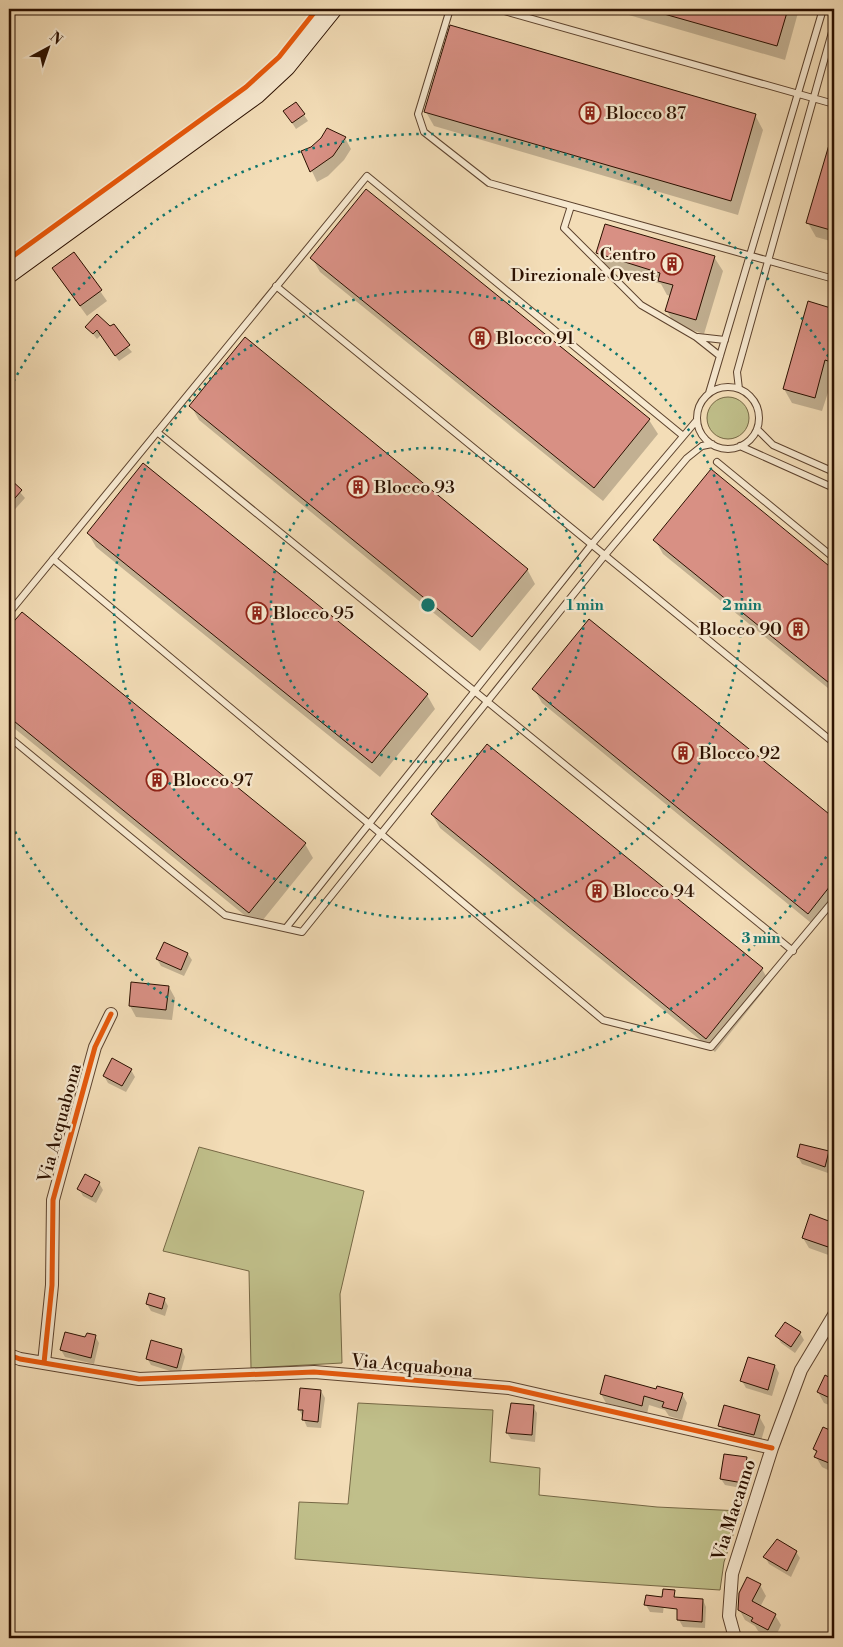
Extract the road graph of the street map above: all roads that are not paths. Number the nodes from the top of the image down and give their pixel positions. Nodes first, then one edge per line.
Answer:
1 (332, 9) edge
2 (450, 9) edge
3 (497, 9) edge
4 (823, 9) edge
5 (834, 25) edge
6 (797, 94) junction
7 (814, 98) junction
8 (834, 104) edge
9 (571, 206) junction
10 (751, 256) junction
11 (767, 260) junction
12 (9, 273) edge
13 (834, 279) edge
14 (276, 286) junction
15 (696, 337) junction
16 (725, 340) junction
17 (720, 356) junction
18 (739, 389) junction
19 (709, 393) junction
20 (697, 420) junction
21 (757, 429) junction
22 (157, 432) junction
23 (682, 435) junction
24 (712, 444) junction
25 (740, 446) junction
26 (717, 462) dead end
27 (834, 472) edge
28 (834, 488) edge
29 (592, 544) junction
30 (605, 555) junction
31 (834, 557) edge
32 (53, 559) junction
33 (9, 613) edge
34 (475, 691) junction
35 (488, 701) junction
36 (9, 737) edge
37 (834, 743) edge
38 (369, 823) junction
39 (382, 834) junction
40 (834, 900) edge
41 (286, 928) junction
42 (793, 951) junction
43 (111, 1014) dead end
44 (834, 1315) edge
45 (9, 1355) edge
46 (44, 1363) junction
47 (772, 1448) junction
48 (735, 1638) edge

1 - 12 main road
2 - 9 lane
3 - 6 lane
4 - 6 lane
5 - 7 lane
6 - 7 lane
6 - 10 lane
7 - 8 lane
7 - 11 lane
9 - 10 lane
9 - 15 lane
10 - 11 lane
10 - 16 lane
11 - 13 lane
11 - 18 lane
14 - 22 lane
14 - 23 lane
14 - 29 lane
15 - 16 lane
15 - 17 lane
16 - 17 lane
17 - 19 lane
18 - 19 lane
18 - 21 lane
19 - 20 lane
20 - 23 lane
20 - 24 lane
21 - 25 lane
21 - 27 lane
22 - 32 lane
22 - 34 lane
23 - 29 lane
24 - 25 lane
24 - 30 lane
25 - 28 lane
26 - 31 lane
29 - 30 lane
29 - 34 lane
30 - 35 lane
30 - 37 lane
32 - 33 lane
32 - 38 lane
34 - 35 lane
34 - 38 lane
35 - 39 lane
35 - 42 lane
36 - 41 lane
38 - 39 lane
38 - 41 lane
39 - 41 lane
39 - 42 lane
40 - 42 lane
43 - 46 street, Via Acquabona
44 - 47 street, Via Macanno
45 - 46 street, Via Acquabona
46 - 47 street, Via Acquabona
47 - 48 street, Via Macanno

